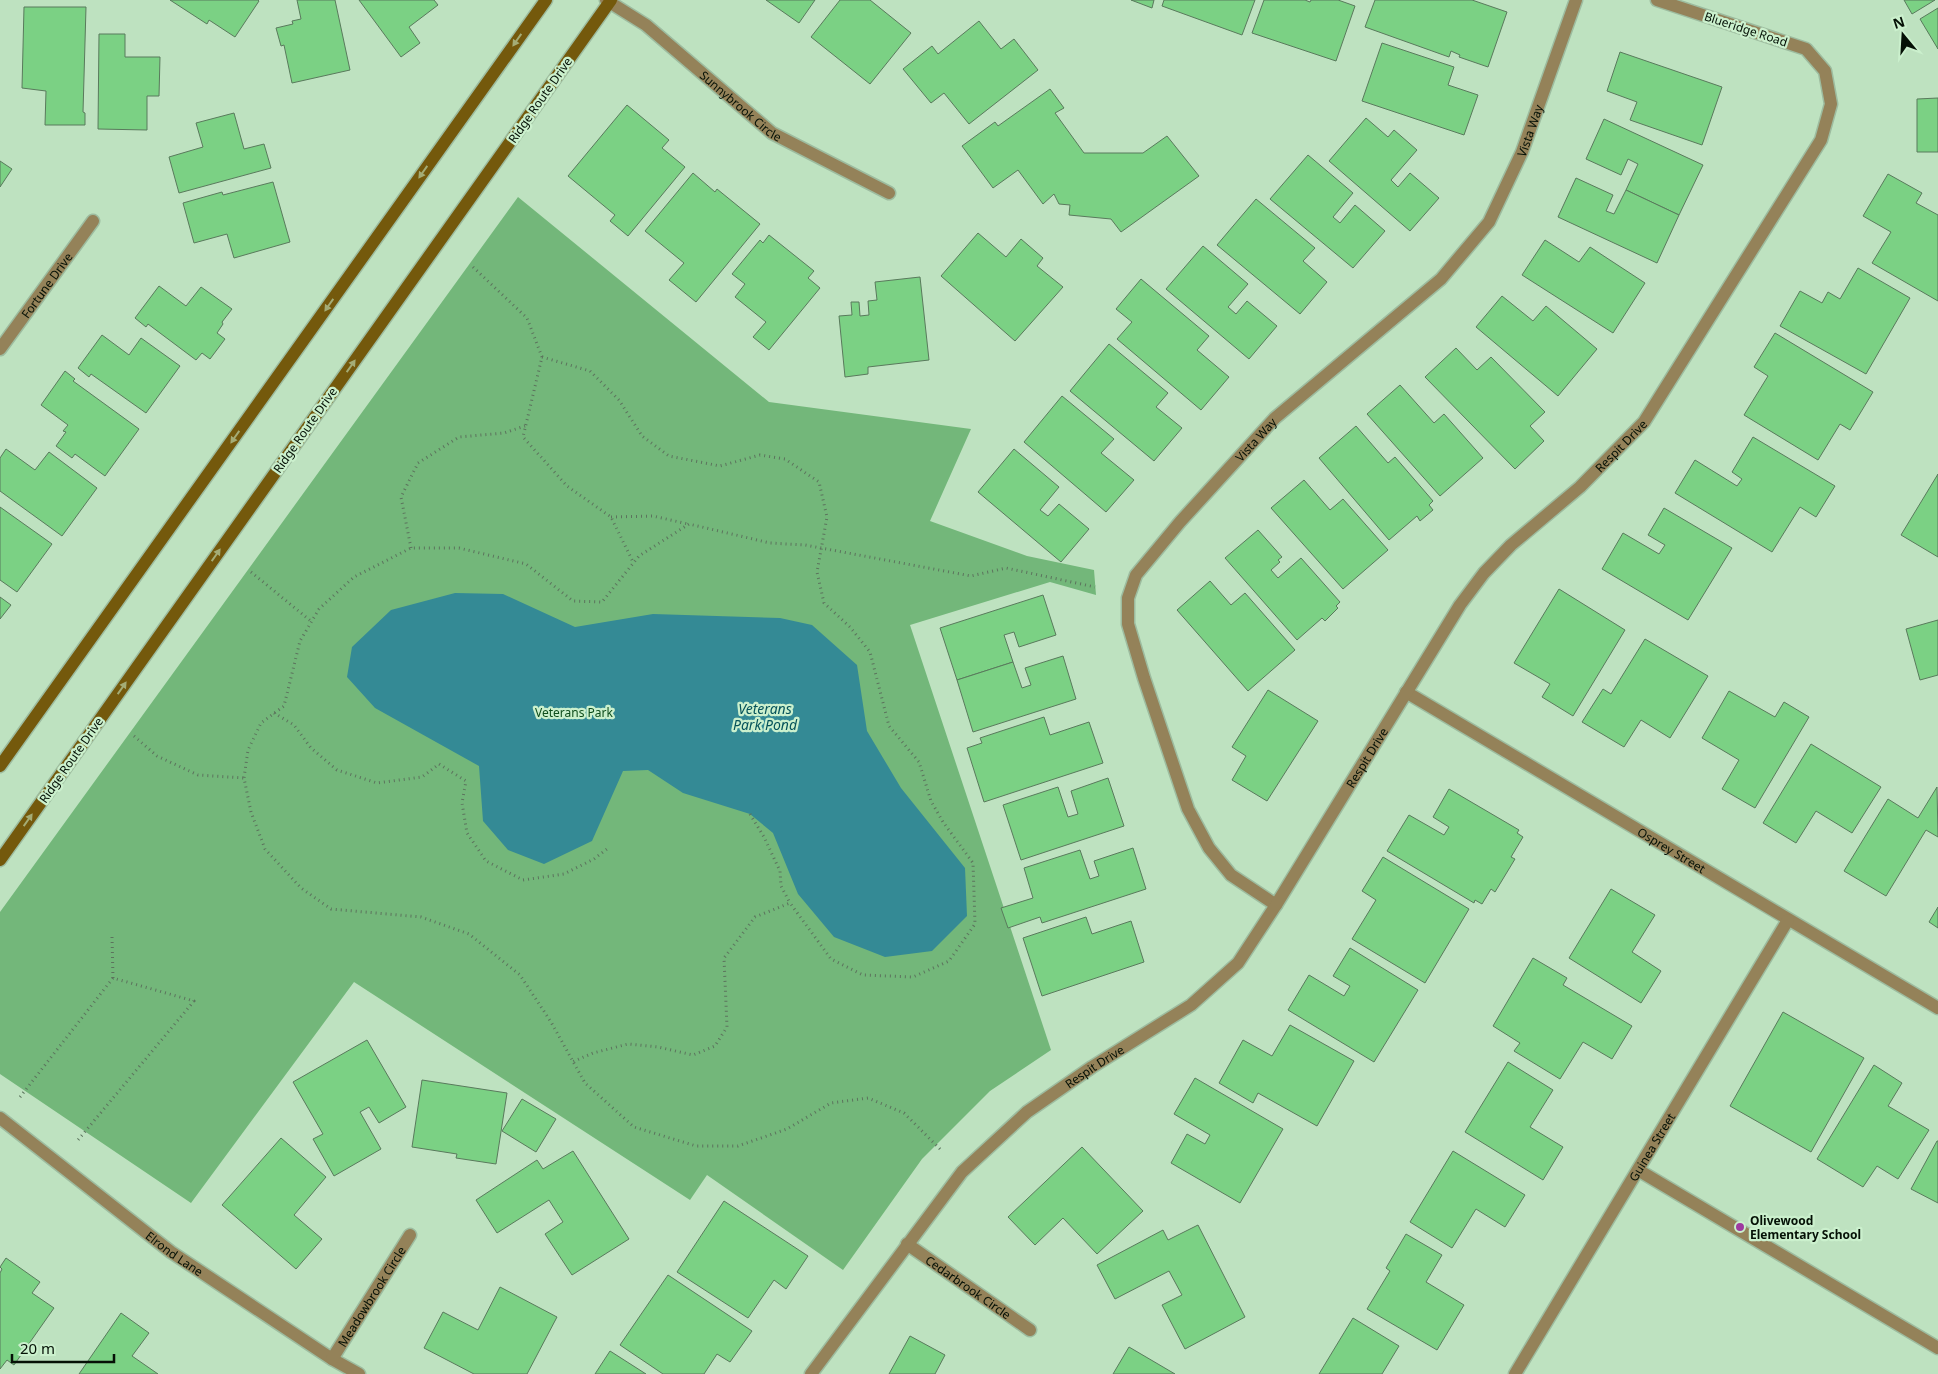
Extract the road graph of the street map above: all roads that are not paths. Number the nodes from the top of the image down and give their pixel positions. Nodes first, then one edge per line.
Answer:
1 (546, 0) edge
2 (1576, 0) edge
3 (1657, 0) edge
4 (609, 1) edge
5 (1825, 71) joint
6 (889, 194) dead end
7 (93, 221) dead end
8 (0, 349) edge
9 (1406, 692) junction
10 (0, 766) edge
11 (0, 860) edge
12 (1276, 904) junction
13 (1788, 920) junction
14 (1938, 1008) edge
15 (0, 1118) edge
16 (1638, 1170) junction
17 (410, 1235) dead end
18 (907, 1244) junction
19 (1030, 1330) dead end
20 (1938, 1348) edge
21 (332, 1359) junction
22 (360, 1374) edge
23 (811, 1374) edge
24 (1515, 1374) edge

1 -> 10 main road
2 - 12 street, Vista Way
3 - 5 street, Blueridge Road
4 - 6 street, Sunnybrook Circle
11 -> 4 main road, Ridge Route Drive
5 - 9 street, Respit Drive
7 - 8 street, Fortune Drive
9 - 12 street, Respit Drive
9 - 13 street, Osprey Street
12 - 18 street, Respit Drive
13 - 14 street, Osprey Street
13 - 16 street, Guinea Street
15 - 21 street, Elrond Lane
16 - 20 street
16 - 24 street, Guinea Street
17 - 21 street, Meadowbrook Circle
18 - 19 street, Cedarbrook Circle
18 - 23 street, Respit Drive
21 - 22 street, Elrond Lane

